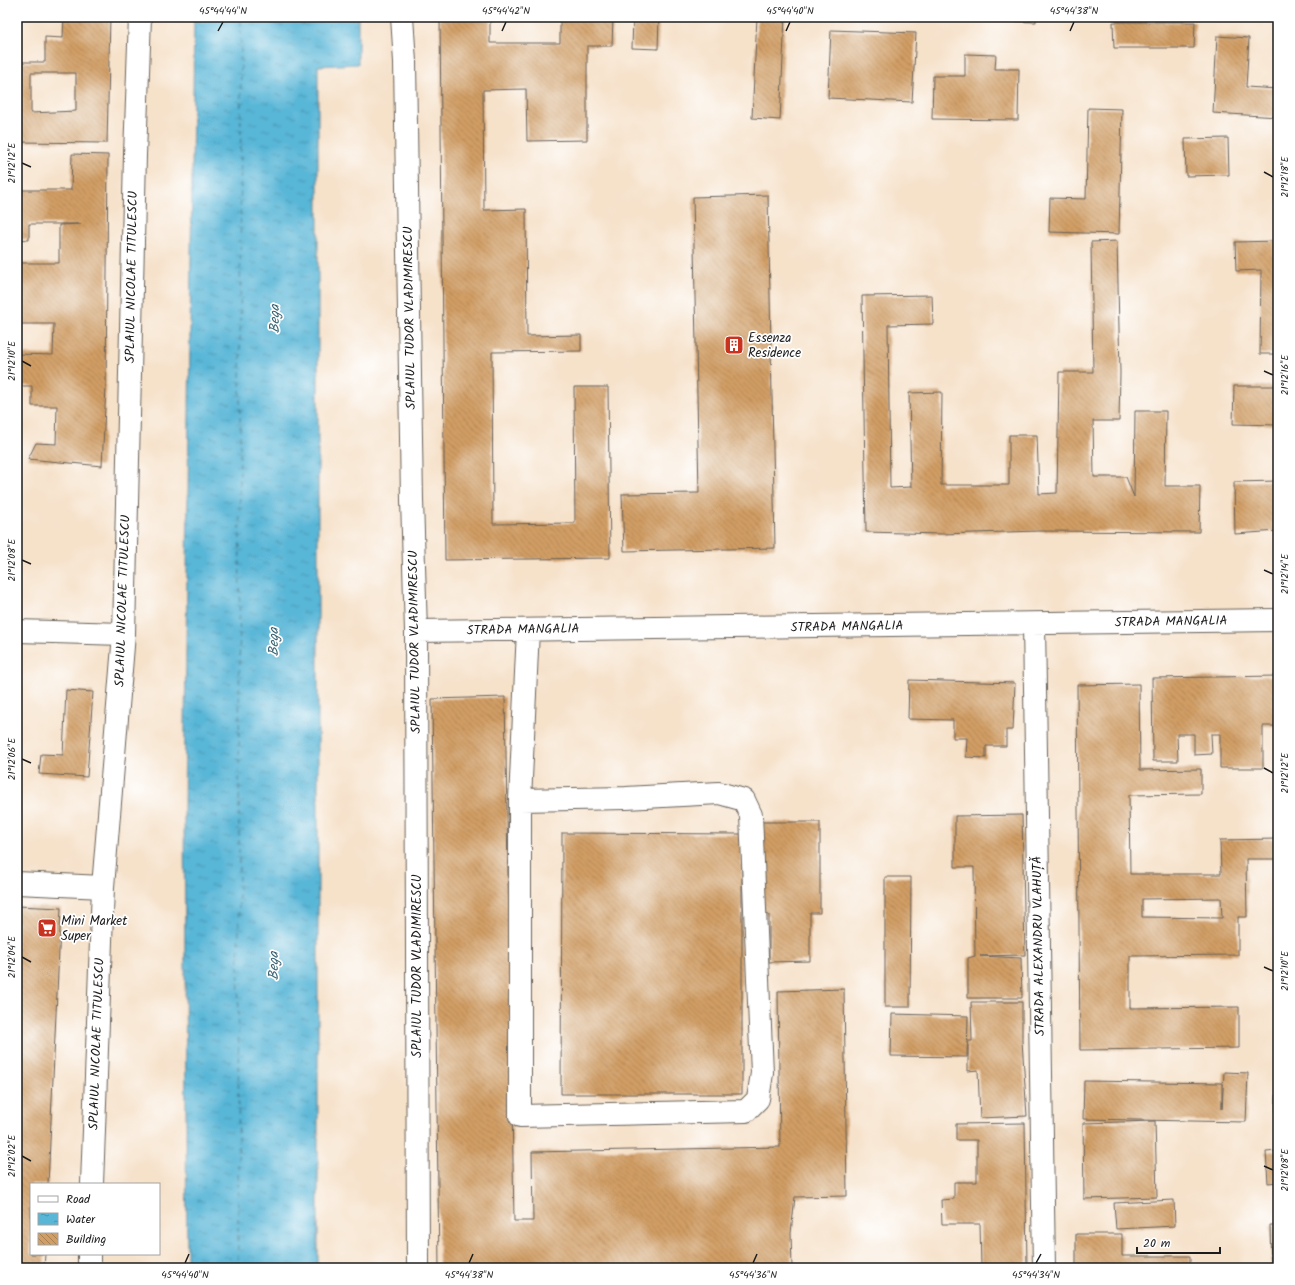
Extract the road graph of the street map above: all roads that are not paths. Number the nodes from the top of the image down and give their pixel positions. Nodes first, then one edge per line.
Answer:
1 (140, 17) edge
2 (402, 17) edge
3 (1278, 620) edge
4 (1034, 624) junction
5 (528, 630) junction
6 (17, 631) edge
7 (416, 631) junction
8 (124, 634) junction
9 (520, 800) junction
10 (17, 883) edge
11 (103, 887) junction
12 (92, 1183) edge
13 (89, 1255) edge
14 (89, 1268) edge
15 (418, 1268) edge
16 (1044, 1268) edge

1 - 8 street, SPLAIUL NICOLAE TITULESCU
2 - 7 street, SPLAIUL TUDOR VLADIMIRESCU
3 - 4 street, STRADA MANGALIA
4 - 5 street, STRADA MANGALIA
4 - 16 street, STRADA ALEXANDRU VLAHUȚĂ
5 - 7 street, STRADA MANGALIA
5 - 9 street
6 - 8 street
7 - 15 street, SPLAIUL TUDOR VLADIMIRESCU
8 - 11 street, SPLAIUL NICOLAE TITULESCU
9 - 9 street
10 - 11 street
11 - 12 street, SPLAIUL NICOLAE TITULESCU
13 - 14 street

